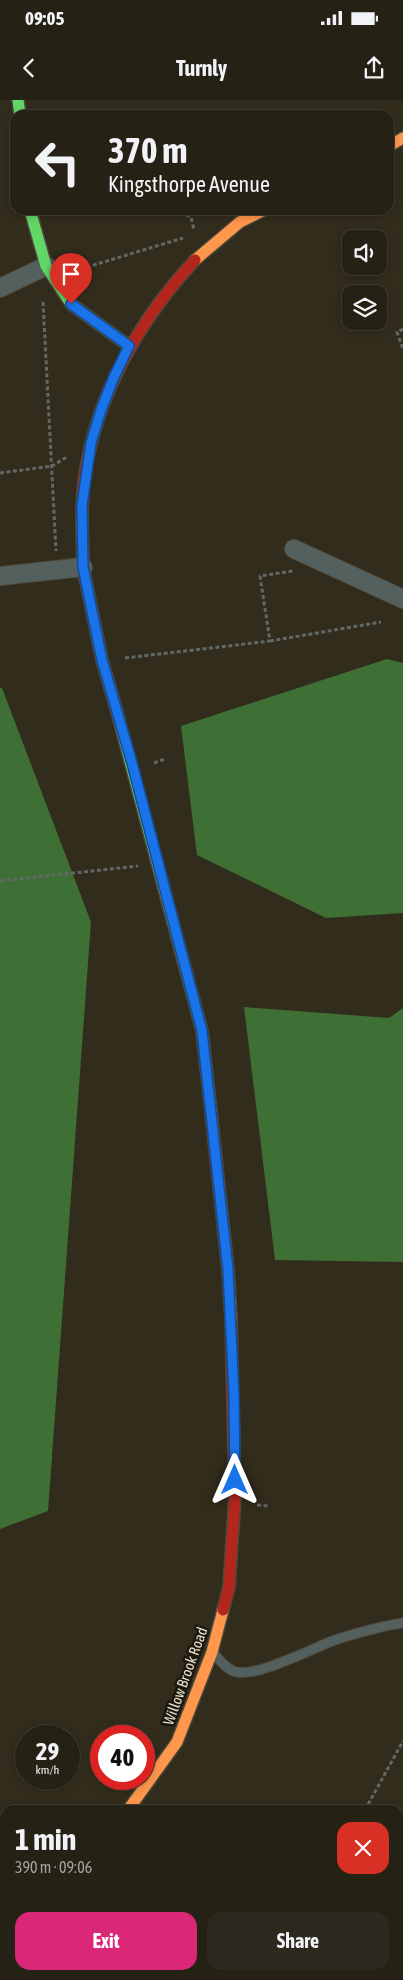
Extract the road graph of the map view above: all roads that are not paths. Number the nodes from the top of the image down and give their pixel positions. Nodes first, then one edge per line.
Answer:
1 (32, 215) edge
2 (254, 215) edge
3 (49, 272) junction
4 (0, 288) edge
5 (129, 346) junction
6 (294, 550) dead end
7 (83, 567) junction
8 (0, 576) edge
9 (403, 599) edge
10 (403, 1623) edge
11 (212, 1652) junction
12 (132, 1805) edge

1 - 3 street
2 - 5 street, Willow Brook Road
3 - 4 street
3 - 5 street
5 - 7 street, Willow Brook Road
6 - 9 street
7 - 8 street
7 - 11 street, Willow Brook Road
10 - 11 lane
11 - 12 street, Willow Brook Road

